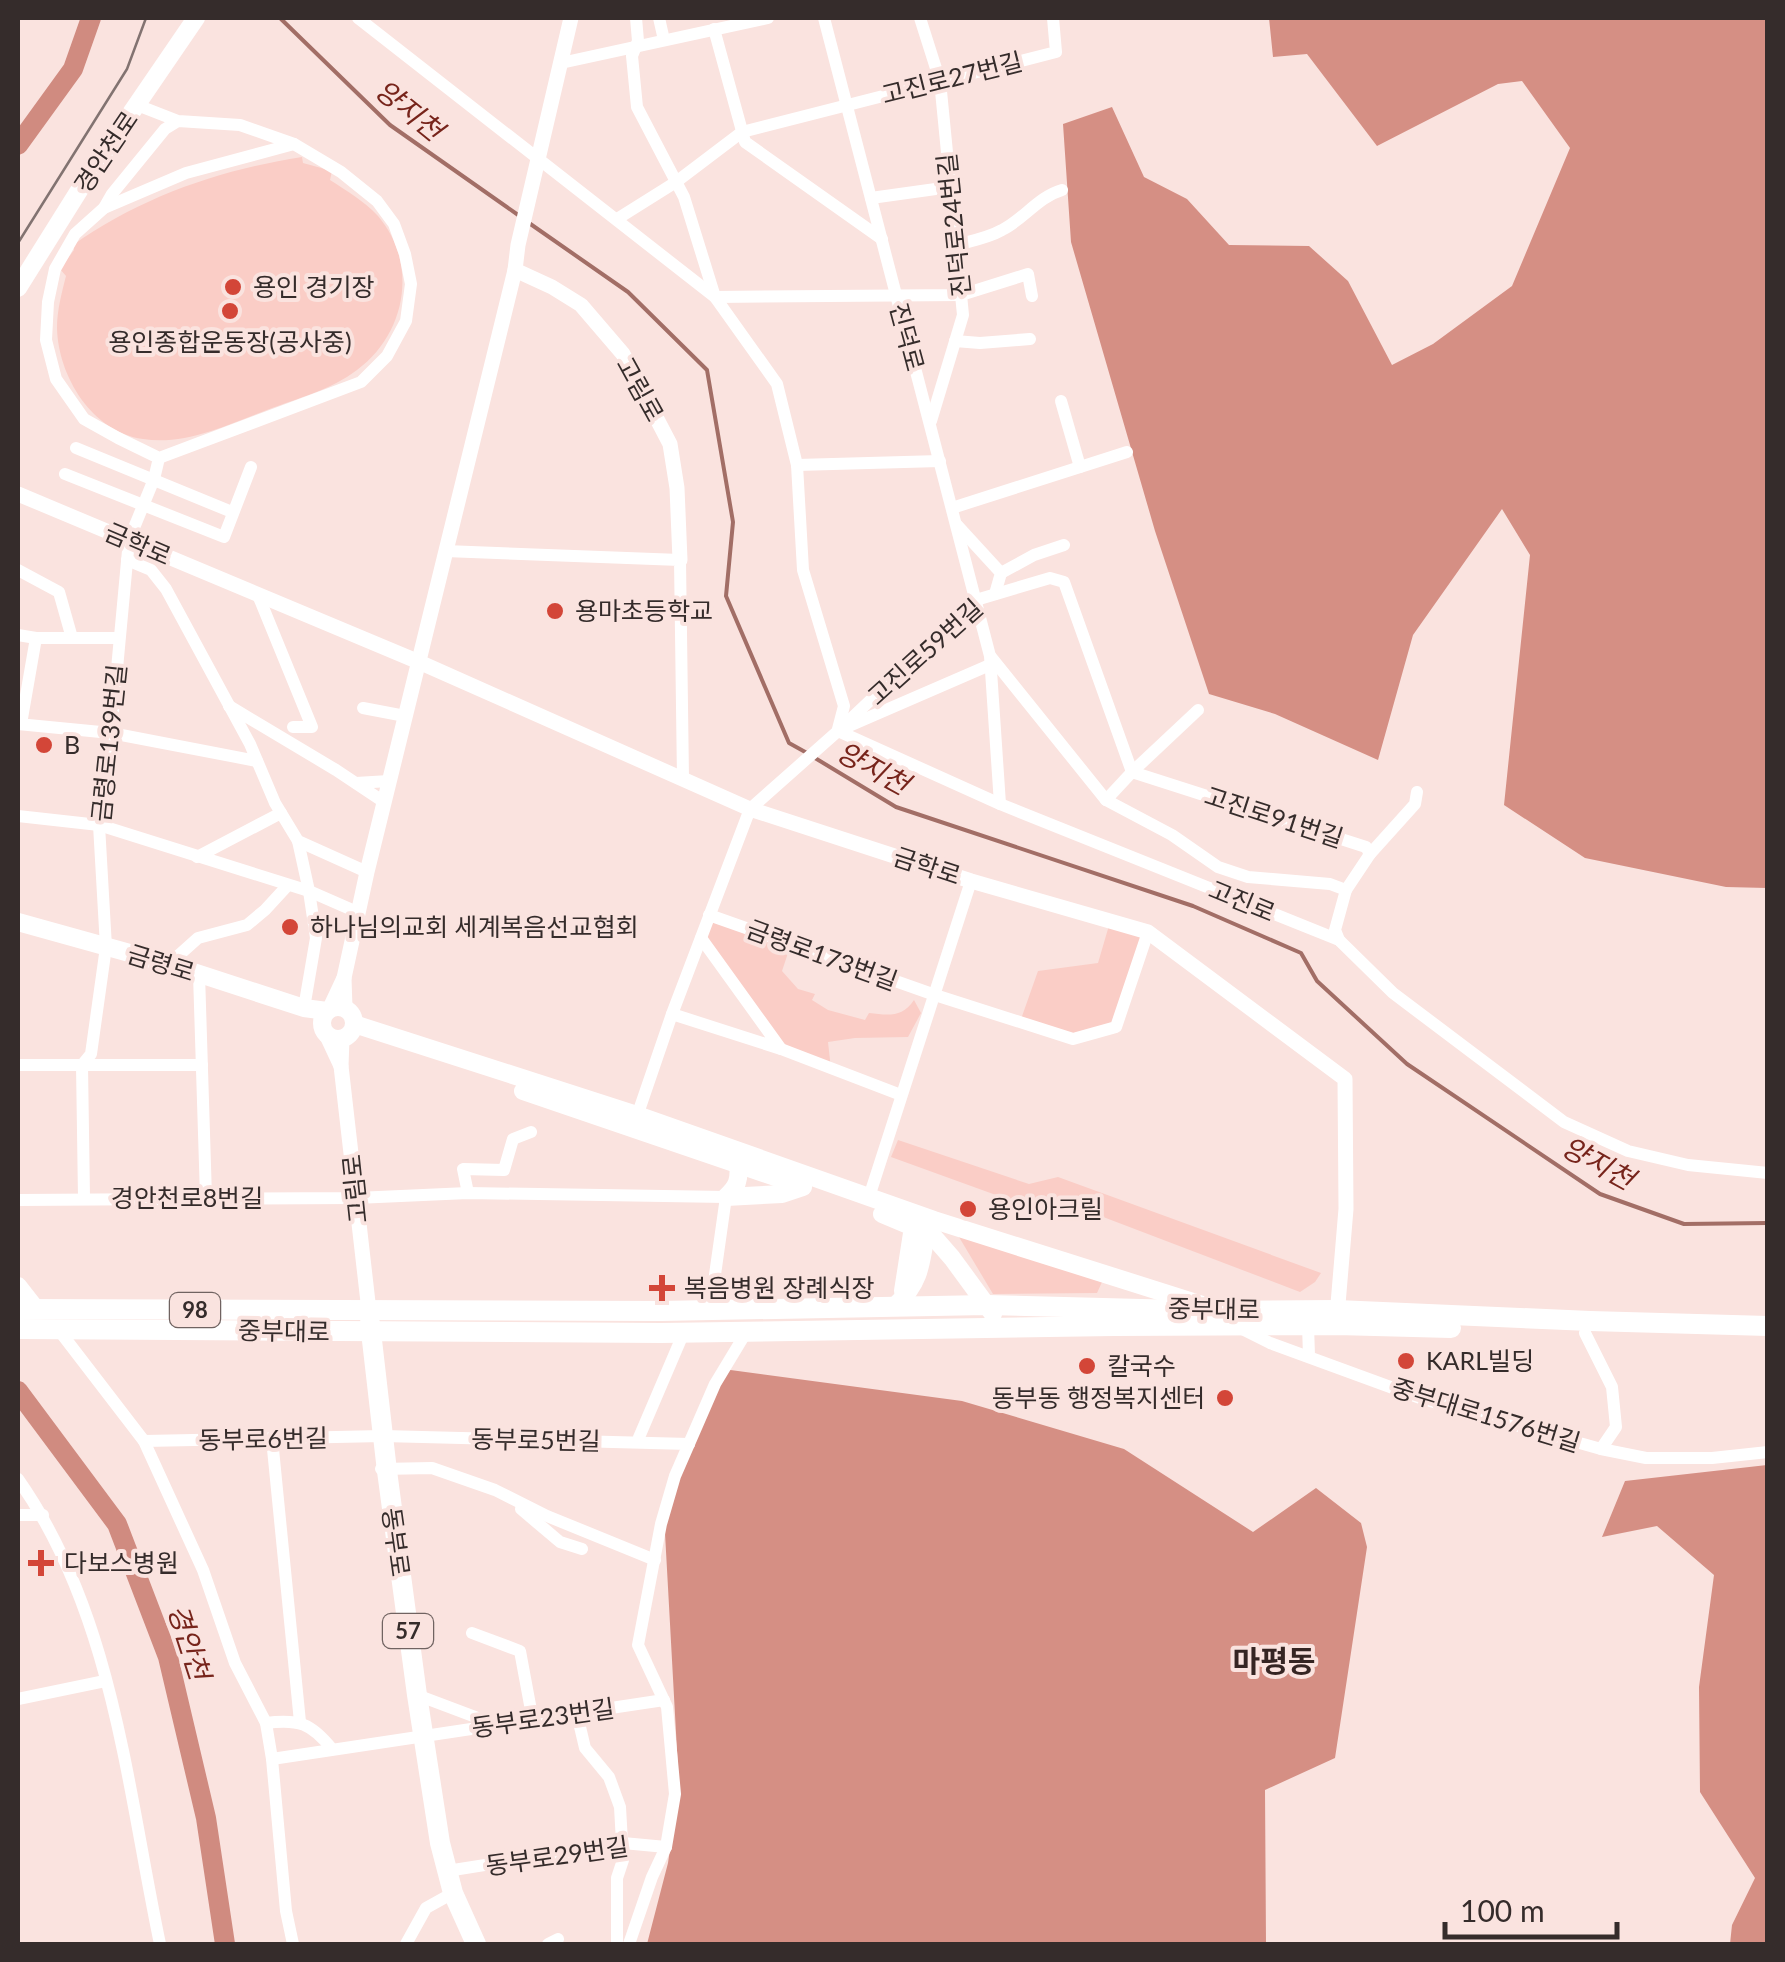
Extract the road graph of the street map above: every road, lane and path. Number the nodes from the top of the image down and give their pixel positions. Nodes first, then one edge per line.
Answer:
1 (358, 18) edge
2 (571, 18) edge
3 (636, 18) edge
4 (659, 18) edge
5 (768, 18) edge
6 (824, 18) edge
7 (920, 18) edge
8 (1053, 18) edge
9 (193, 21) edge
10 (714, 29) junction
11 (664, 40) junction
12 (635, 47) junction
13 (561, 63) junction
14 (940, 81) junction
15 (137, 105) junction
16 (847, 105) junction
17 (178, 121) junction
18 (742, 132) junction
19 (294, 144) junction
20 (538, 160) junction
21 (676, 182) junction
22 (950, 187) junction
23 (1062, 190) dead end
24 (871, 198) junction
25 (104, 208) junction
26 (617, 219) junction
27 (882, 239) junction
28 (956, 244) junction
29 (515, 270) junction
30 (18, 288) edge
31 (896, 294) junction
32 (961, 295) junction
33 (1032, 296) dead end
34 (716, 297) junction
35 (1030, 339) dead end
36 (955, 341) junction
37 (1061, 401) dead end
38 (930, 424) junction
39 (76, 448) dead end
40 (1127, 452) dead end
41 (160, 458) junction
42 (940, 461) junction
43 (796, 465) junction
44 (1080, 466) junction
45 (250, 467) dead end
46 (65, 474) dead end
47 (154, 479) junction
48 (18, 494) edge
49 (143, 506) junction
50 (952, 508) junction
51 (232, 512) junction
52 (956, 525) junction
53 (129, 540) junction
54 (1064, 545) dead end
55 (445, 551) junction
56 (127, 560) junction
57 (680, 560) junction
58 (18, 570) edge
59 (1002, 573) junction
60 (258, 594) junction
61 (996, 594) junction
62 (976, 600) junction
63 (18, 635) edge
64 (36, 638) junction
65 (72, 638) junction
66 (119, 638) junction
67 (991, 660) junction
68 (25, 662) edge
69 (418, 662) junction
70 (228, 705) junction
71 (363, 708) dead end
72 (1198, 710) dead end
73 (405, 716) junction
74 (19, 724) edge
75 (293, 728) dead end
76 (111, 733) junction
77 (834, 734) junction
78 (257, 760) junction
79 (1132, 772) junction
80 (683, 780) junction
81 (389, 781) junction
82 (356, 783) junction
83 (1417, 792) dead end
84 (1106, 800) junction
85 (384, 802) junction
86 (755, 804) junction
87 (1000, 804) junction
88 (281, 813) junction
89 (18, 816) edge
90 (99, 825) junction
91 (298, 841) junction
92 (1370, 854) junction
93 (195, 856) junction
94 (367, 872) junction
95 (971, 880) junction
96 (288, 885) junction
97 (1346, 890) junction
98 (310, 891) junction
99 (357, 912) junction
100 (710, 916) junction
101 (18, 922) edge
102 (1148, 932) junction
103 (701, 938) junction
104 (1339, 940) junction
105 (106, 947) junction
106 (168, 964) junction
107 (199, 974) junction
108 (935, 995) junction
109 (304, 1008) junction
110 (672, 1014) junction
111 (337, 1024) junction
112 (780, 1050) junction
113 (202, 1064) junction
114 (18, 1065) edge
115 (82, 1066) junction
116 (901, 1095) junction
117 (635, 1122) junction
118 (531, 1132) dead end
119 (738, 1164) junction
120 (1768, 1173) edge
121 (803, 1187) junction
122 (468, 1193) junction
123 (206, 1197) junction
124 (726, 1197) junction
125 (869, 1197) junction
126 (84, 1198) junction
127 (356, 1198) junction
128 (18, 1200) edge
129 (919, 1230) junction
130 (18, 1286) edge
131 (986, 1305) junction
132 (896, 1306) junction
133 (710, 1310) junction
134 (1219, 1310) junction
135 (25, 1317) edge
136 (1337, 1318) junction
137 (370, 1322) junction
138 (1308, 1325) junction
139 (1236, 1326) junction
140 (1768, 1326) edge
141 (1002, 1327) junction
142 (58, 1328) junction
143 (684, 1332) junction
144 (747, 1332) junction
145 (1585, 1333) junction
146 (1768, 1338) edge
147 (1309, 1356) junction
148 (382, 1436) junction
149 (272, 1438) junction
150 (144, 1441) junction
151 (637, 1442) junction
152 (689, 1444) junction
153 (1601, 1450) junction
154 (1768, 1452) edge
155 (382, 1469) junction
156 (18, 1479) edge
157 (495, 1490) junction
158 (42, 1514) junction
159 (18, 1515) edge
160 (582, 1549) dead end
161 (655, 1560) junction
162 (472, 1633) dead end
163 (106, 1681) junction
164 (417, 1695) junction
165 (18, 1699) edge
166 (664, 1700) junction
167 (577, 1714) junction
168 (533, 1721) junction
169 (300, 1722) junction
170 (266, 1723) junction
171 (497, 1726) junction
172 (422, 1736) junction
173 (332, 1750) junction
174 (272, 1758) junction
175 (623, 1843) junction
176 (666, 1847) junction
177 (448, 1871) junction
178 (453, 1893) junction
179 (160, 1944) edge
180 (293, 1944) edge
181 (406, 1944) edge
182 (476, 1944) edge
183 (617, 1944) edge
184 (628, 1944) edge

1 - 20 street
2 - 13 street, 고림로
3 - 12 street
4 - 11 street
5 - 10 street
6 - 16 street, 진덕로
7 - 14 street, 진덕로24번길
8 - 14 street, 고진로27번길
9 - 15 main road, 경안천로
10 - 11 street
10 - 18 street
11 - 12 street
12 - 13 street
12 - 21 street
13 - 20 street, 고림로
14 - 16 street, 고진로27번길
14 - 22 street, 진덕로24번길
15 - 17 street
15 - 30 main road, 경안천로
16 - 18 street, 고진로27번길
16 - 24 street, 진덕로
17 - 19 street
17 - 25 street
18 - 21 street
18 - 27 street
19 - 25 street
19 - 41 street
20 - 26 street
20 - 29 street, 고림로
21 - 26 street
21 - 34 street
22 - 24 street
22 - 28 street, 진덕로24번길
23 - 28 street
24 - 27 street, 진덕로
25 - 41 street
26 - 34 street
27 - 31 street, 진덕로
28 - 32 street, 진덕로24번길
29 - 55 street, 고림로
29 - 57 street, 고림로
31 - 32 street
31 - 34 street
31 - 38 street, 진덕로
32 - 33 street
32 - 36 street, 진덕로24번길
34 - 43 street
35 - 36 street
36 - 38 street, 진덕로24번길
37 - 44 street
38 - 42 street, 진덕로
39 - 47 street
40 - 44 street
41 - 47 street, 금령로139번길
42 - 43 street
42 - 50 street, 진덕로
43 - 77 street
44 - 50 street
45 - 51 street
46 - 49 street
47 - 49 street, 금령로139번길
47 - 51 street
48 - 53 street, 금학로
49 - 51 street
49 - 53 street, 금령로139번길
50 - 52 street, 진덕로
52 - 59 street
52 - 62 street, 진덕로
53 - 56 street, 금령로139번길
53 - 60 street, 금학로
54 - 59 street
55 - 57 street
55 - 69 street, 고림로
56 - 66 street, 금령로139번길
56 - 70 street
57 - 80 street, 고림로
58 - 65 street
59 - 61 street
60 - 69 street, 금학로
60 - 75 street
61 - 62 street, 고진로59번길
61 - 79 street, 고진로59번길
62 - 67 street, 진덕로
62 - 77 street, 고진로59번길
63 - 64 street
64 - 65 street
64 - 68 street
65 - 66 street
66 - 76 street, 금령로139번길
67 - 77 street
67 - 84 street, 진덕로
67 - 87 street, 진덕로
68 - 74 street
69 - 73 street, 고림로
69 - 80 street, 금학로
70 - 78 street
70 - 82 street
71 - 73 street
72 - 79 street
73 - 81 street, 고림로
74 - 76 street
76 - 78 street
76 - 90 street, 금령로139번길
77 - 86 street, 고진로59번길
77 - 87 street, 고진로
78 - 88 street
79 - 84 street
79 - 92 street, 고진로91번길
80 - 86 street, 금학로
81 - 82 street
81 - 85 street, 고림로
82 - 85 street
83 - 92 street
84 - 97 street
85 - 94 street, 고림로
86 - 95 street, 금학로
86 - 100 street
87 - 104 street, 고진로
88 - 91 street
88 - 93 street
89 - 90 street
90 - 93 street
90 - 105 street, 금령로139번길
91 - 94 street
91 - 98 street
92 - 97 street, 고진로91번길
93 - 96 street
94 - 99 street, 고림로
95 - 102 street, 금학로
95 - 108 street
96 - 98 street
96 - 106 street
97 - 104 street
98 - 99 street
98 - 109 street
99 - 111 street, 고림로
100 - 103 street
100 - 108 street, 금령로173번길
101 - 105 main road, 금령로
102 - 108 street, 금령로173번길
102 - 136 street, 금학로
103 - 110 street
103 - 112 street, 금령로173번길
104 - 120 street, 고진로
105 - 106 main road, 금령로
105 - 115 street, 금령로139번길
106 - 107 main road, 금령로
107 - 109 main road, 금령로
107 - 113 street
108 - 116 street
109 - 111 main road, 금령로
110 - 112 street
110 - 117 street
111 - 117 main road, 금령로
111 - 127 street, 고림로
112 - 116 street
113 - 115 street
113 - 123 street
114 - 115 street
115 - 126 street, 금령로139번길
116 - 125 street
117 - 119 main road
117 - 125 main road
118 - 122 street
119 - 121 main road
119 - 124 main road
121 - 124 main road
121 - 129 main road
122 - 124 street, 경안천로8번길
122 - 127 street, 경안천로8번길
123 - 126 street, 경안천로8번길
123 - 127 street, 경안천로8번길
124 - 133 street
125 - 134 main road
126 - 128 street, 경안천로8번길
127 - 137 street, 고림로
129 - 131 main road
129 - 132 main road
130 - 135 main road
131 - 132 main road, 중부대로
131 - 134 main road, 중부대로
131 - 141 main road
132 - 133 main road, 중부대로
133 - 137 main road, 중부대로
134 - 136 main road, 중부대로
135 - 137 main road, 중부대로 / 98
135 - 142 main road, 중부대로 / 98
136 - 138 main road, 중부대로
136 - 140 main road, 중부대로
136 - 145 main road, 중부대로
137 - 142 main road, 중부대로 / 98
137 - 143 main road, 중부대로
137 - 148 main road, 동부로 / 57
138 - 139 main road, 중부대로
138 - 147 street
139 - 141 main road, 중부대로
139 - 147 street, 중부대로1576번길
141 - 144 main road, 중부대로
142 - 150 street
143 - 144 main road, 중부대로
143 - 151 street
144 - 152 street
145 - 146 main road, 중부대로
145 - 153 street, 중부대로1576번길
147 - 153 street, 중부대로1576번길
148 - 149 street, 동부로6번길
148 - 151 street, 동부로5번길
148 - 155 main road, 동부로 / 57
149 - 150 street, 동부로6번길
149 - 169 street
150 - 170 street
151 - 152 street, 동부로5번길
152 - 161 street
153 - 154 street
155 - 157 street
155 - 164 main road, 동부로 / 57
156 - 158 street
157 - 160 street
157 - 161 street
158 - 159 street
158 - 163 street
161 - 166 street
162 - 168 street
163 - 165 street
163 - 179 street
164 - 171 street
164 - 172 main road, 동부로 / 57
166 - 167 street, 동부로23번길
166 - 176 street
167 - 168 street, 동부로23번길
167 - 175 street
168 - 171 street, 동부로23번길
169 - 170 street
169 - 173 street
170 - 174 street
171 - 172 street, 동부로23번길
172 - 173 street, 동부로23번길
172 - 177 main road, 동부로 / 57
173 - 174 street, 동부로23번길
174 - 180 street
175 - 176 street, 동부로29번길
175 - 177 street, 동부로29번길
175 - 183 street
176 - 184 street
177 - 178 main road, 동부로 / 57
178 - 181 street
178 - 182 main road, 동부로 / 57

